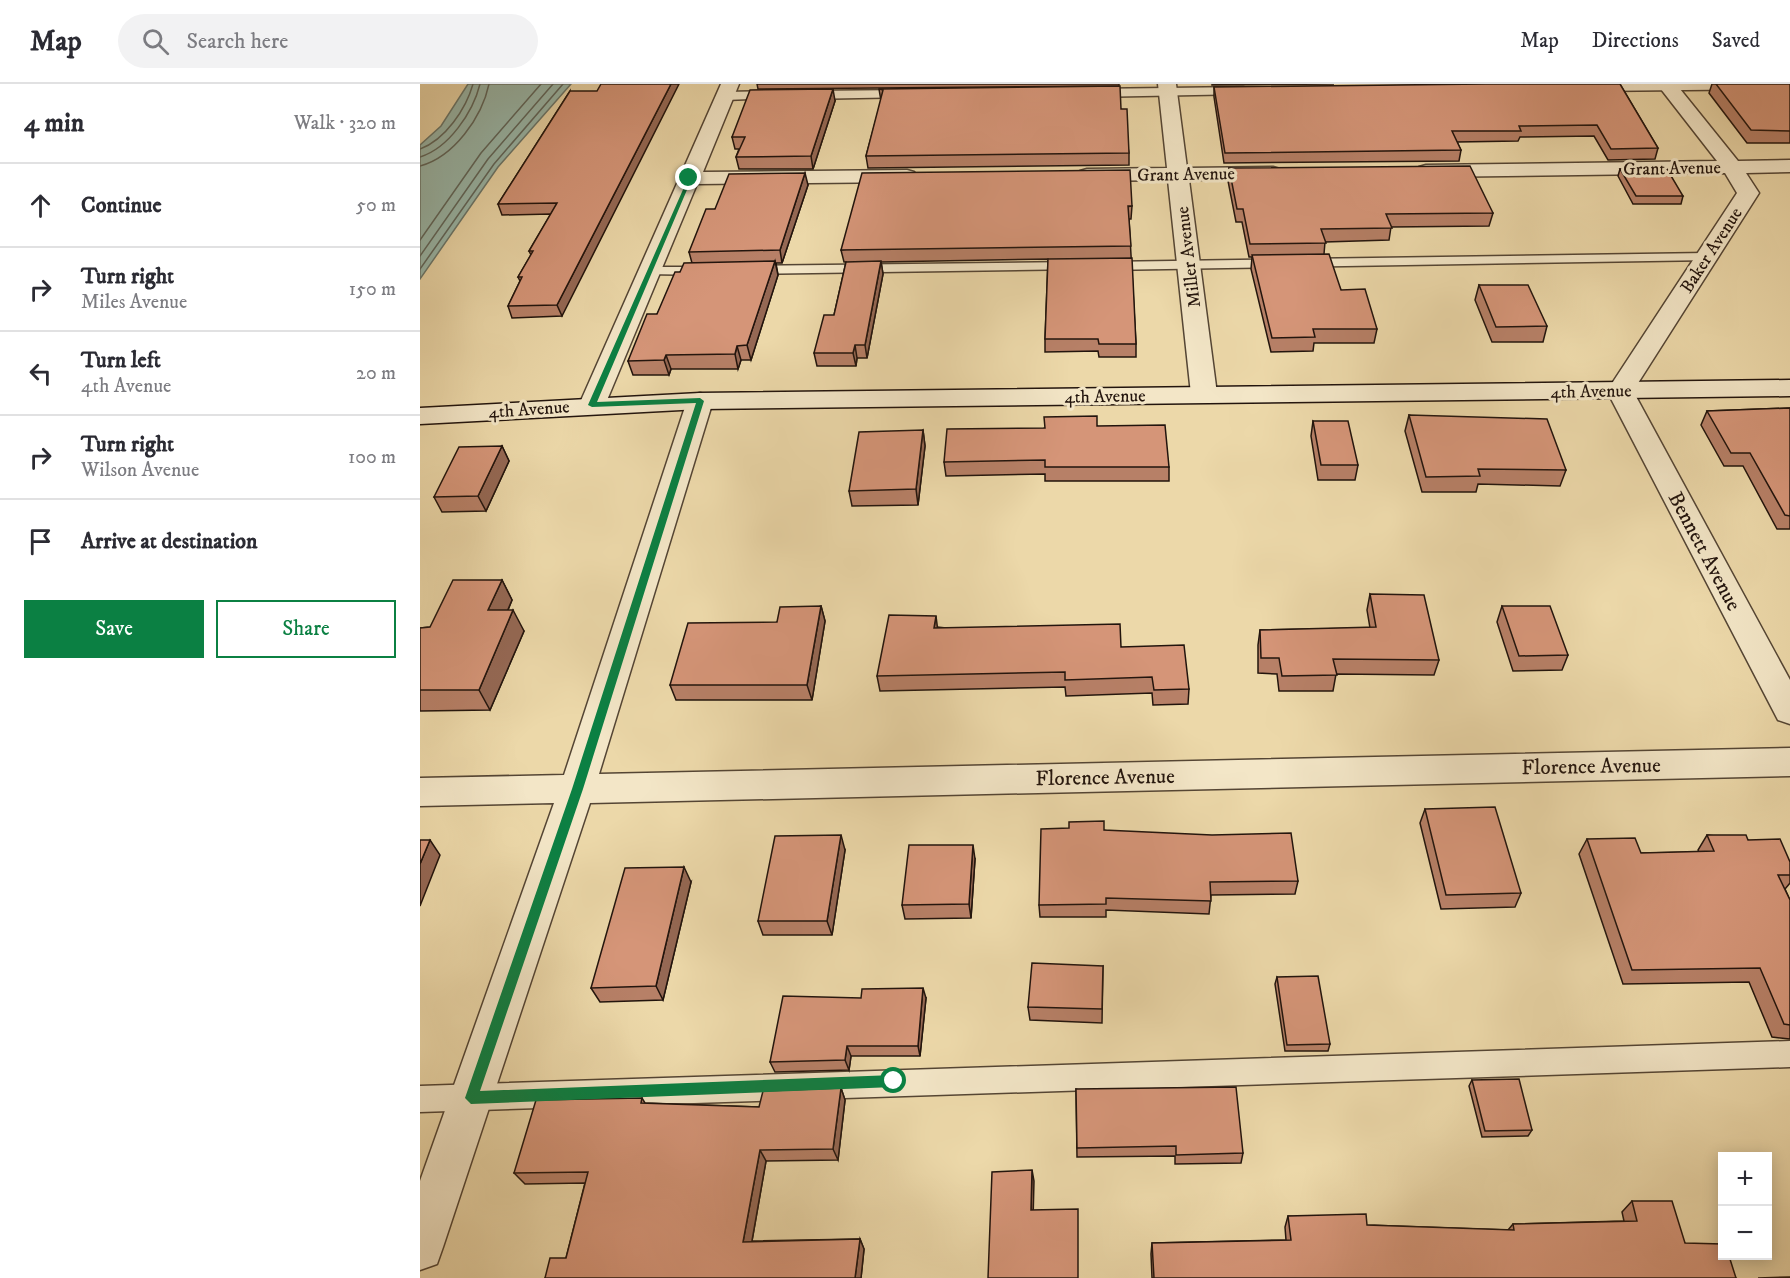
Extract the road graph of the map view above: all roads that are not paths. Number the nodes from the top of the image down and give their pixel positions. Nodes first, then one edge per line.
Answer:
1 (1667, 85) edge
2 (1790, 85) edge
3 (1585, 87) edge
4 (1168, 88) edge
5 (727, 90) edge
6 (1251, 91) edge
7 (1072, 93) edge
8 (917, 94) edge
9 (1790, 166) edge
10 (1732, 167) junction
11 (1402, 171) edge
12 (1296, 173) edge
13 (1178, 174) junction
14 (1071, 175) edge
15 (928, 176) edge
16 (689, 178) junction
17 (1707, 257) junction
18 (1189, 265) junction
19 (650, 271) junction
20 (1790, 388) edge
21 (1620, 391) junction
22 (1204, 394) junction
23 (700, 401) junction
24 (592, 405) junction
25 (420, 416) edge
26 (1790, 711) edge
27 (1790, 762) edge
28 (577, 789) junction
29 (420, 792) edge
30 (1790, 1054) edge
31 (471, 1098) junction
32 (420, 1099) edge
33 (420, 1247) edge

1 - 2 lane
1 - 3 lane
1 - 10 street, Baker Avenue
4 - 6 lane
4 - 7 lane
4 - 13 street, Miller Avenue
5 - 8 lane
5 - 16 street
9 - 10 street, Grant Avenue
10 - 11 street, Grant Avenue
10 - 17 street, Baker Avenue
12 - 13 street, Grant Avenue
13 - 14 street, Grant Avenue
13 - 18 street, Miller Avenue
15 - 16 street
16 - 19 street
17 - 18 lane
17 - 21 street, Baker Avenue
18 - 19 lane
18 - 22 street, Miller Avenue
19 - 24 street
20 - 21 street, 4th Avenue
21 - 22 street, 4th Avenue
21 - 26 street, Bennett Avenue
22 - 23 street, 4th Avenue
23 - 24 street, 4th Avenue
23 - 28 street
24 - 25 street, 4th Avenue
27 - 28 street, Florence Avenue
28 - 29 street, Florence Avenue
28 - 31 street
30 - 31 lane
31 - 32 lane
31 - 33 street

